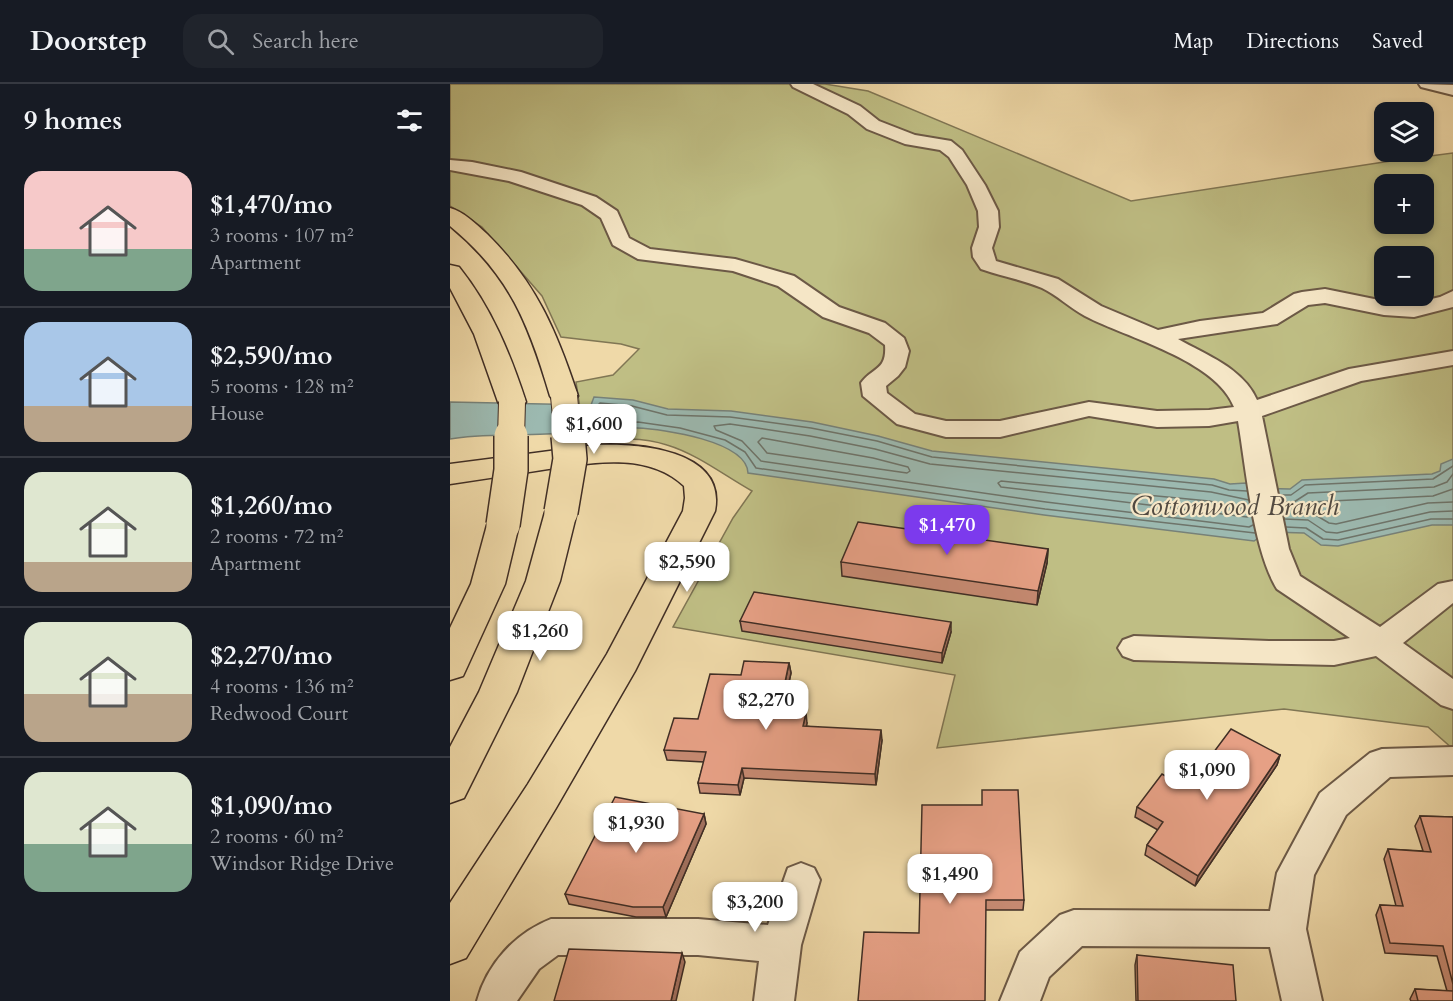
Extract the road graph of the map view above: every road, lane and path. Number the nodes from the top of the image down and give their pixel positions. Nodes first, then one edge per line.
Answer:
1 (799, 84) edge
2 (1427, 84) edge
3 (1453, 90) edge
4 (450, 165) edge
5 (450, 215) edge
6 (450, 272) edge
7 (1453, 298) edge
8 (1156, 338) junction
9 (1453, 358) edge
10 (1249, 412) junction
11 (450, 474) edge
12 (1453, 591) edge
13 (1381, 643) junction
14 (1134, 648) dead end
15 (450, 666) edge
16 (1453, 696) edge
17 (1453, 761) edge
18 (450, 786) edge
19 (801, 880) dead end
20 (1286, 929) junction
21 (450, 943) edge
22 (781, 945) junction
23 (497, 1001) edge
24 (774, 1001) edge
25 (1020, 1001) edge
26 (1302, 1001) edge

1 - 8 street
2 - 3 street
4 - 10 street
5 - 18 main road, bridge
6 - 15 main road, bridge
7 - 8 street
8 - 10 street
9 - 10 street
10 - 13 street
11 - 21 main road
12 - 13 street
13 - 14 street
13 - 16 street
17 - 20 street
19 - 22 street
20 - 25 street
20 - 26 street
22 - 23 street
22 - 24 street

